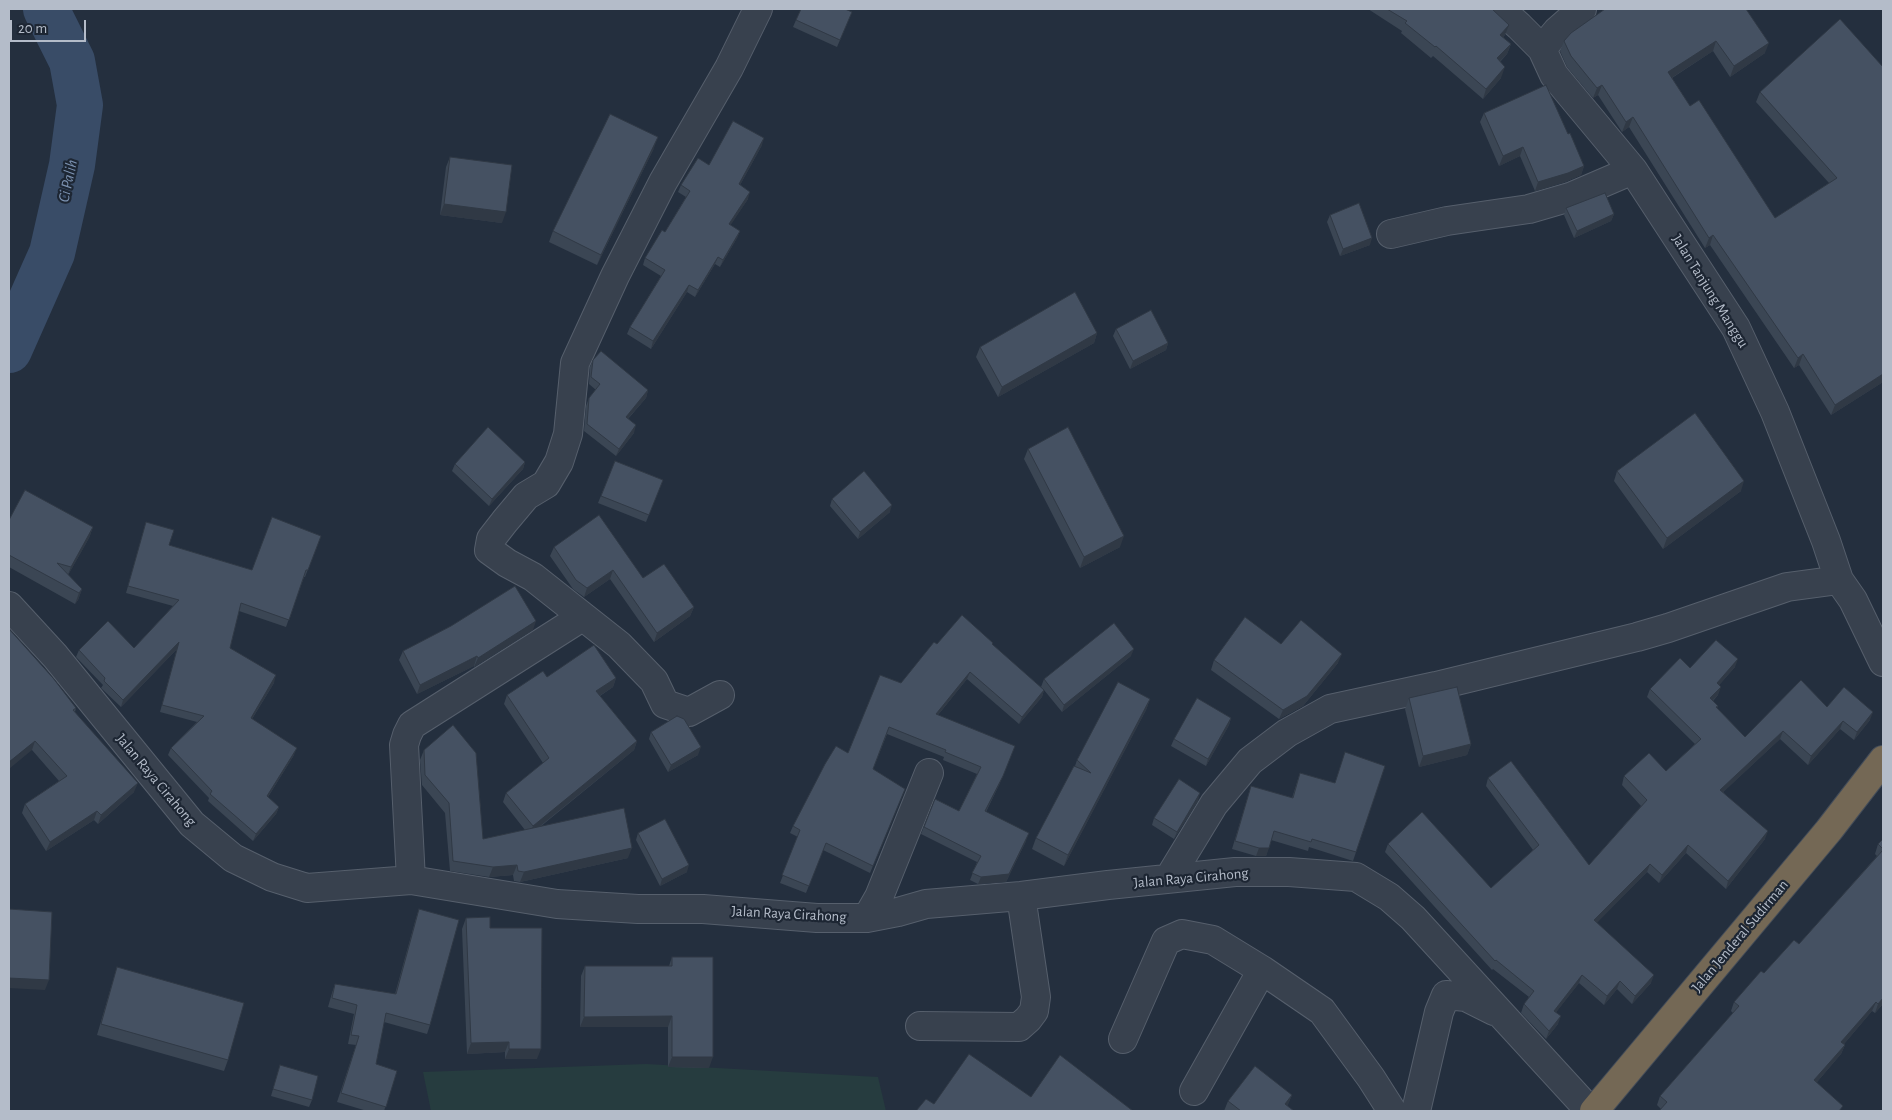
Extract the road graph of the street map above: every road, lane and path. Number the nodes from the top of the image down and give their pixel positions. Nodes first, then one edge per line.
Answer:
1 (758, 9) edge
2 (1500, 9) edge
3 (1582, 9) edge
4 (1542, 50) junction
5 (1633, 170) junction
6 (1392, 234) dead end
7 (1839, 580) junction
8 (9, 606) edge
9 (582, 617) junction
10 (1883, 662) edge
11 (720, 695) dead end
12 (1883, 760) edge
13 (929, 773) dead end
14 (1169, 878) junction
15 (411, 880) junction
16 (1022, 896) junction
17 (867, 918) junction
18 (1262, 970) junction
19 (920, 1026) dead end
20 (1123, 1039) dead end
21 (1194, 1091) dead end
22 (1392, 1111) edge
23 (1416, 1111) edge
24 (1569, 1111) edge
25 (1590, 1111) edge
26 (1594, 1111) edge

1 - 9 street
2 - 4 street, Jalan Tanjung Manggu
3 - 4 street
4 - 5 street, Jalan Tanjung Manggu
5 - 6 street
5 - 7 street, Jalan Tanjung Manggu
7 - 10 street, Jalan Tanjung Manggu
7 - 14 street
8 - 15 street, Jalan Raya Cirahong
9 - 11 street
9 - 15 street
12 - 26 highway, Jalan Jenderal Sudirman
13 - 17 street
14 - 16 street, Jalan Raya Cirahong
14 - 25 street, Jalan Raya Cirahong
15 - 17 street, Jalan Raya Cirahong
16 - 17 street, Jalan Raya Cirahong
16 - 19 street
18 - 20 street
18 - 21 street
18 - 22 street
23 - 24 street

